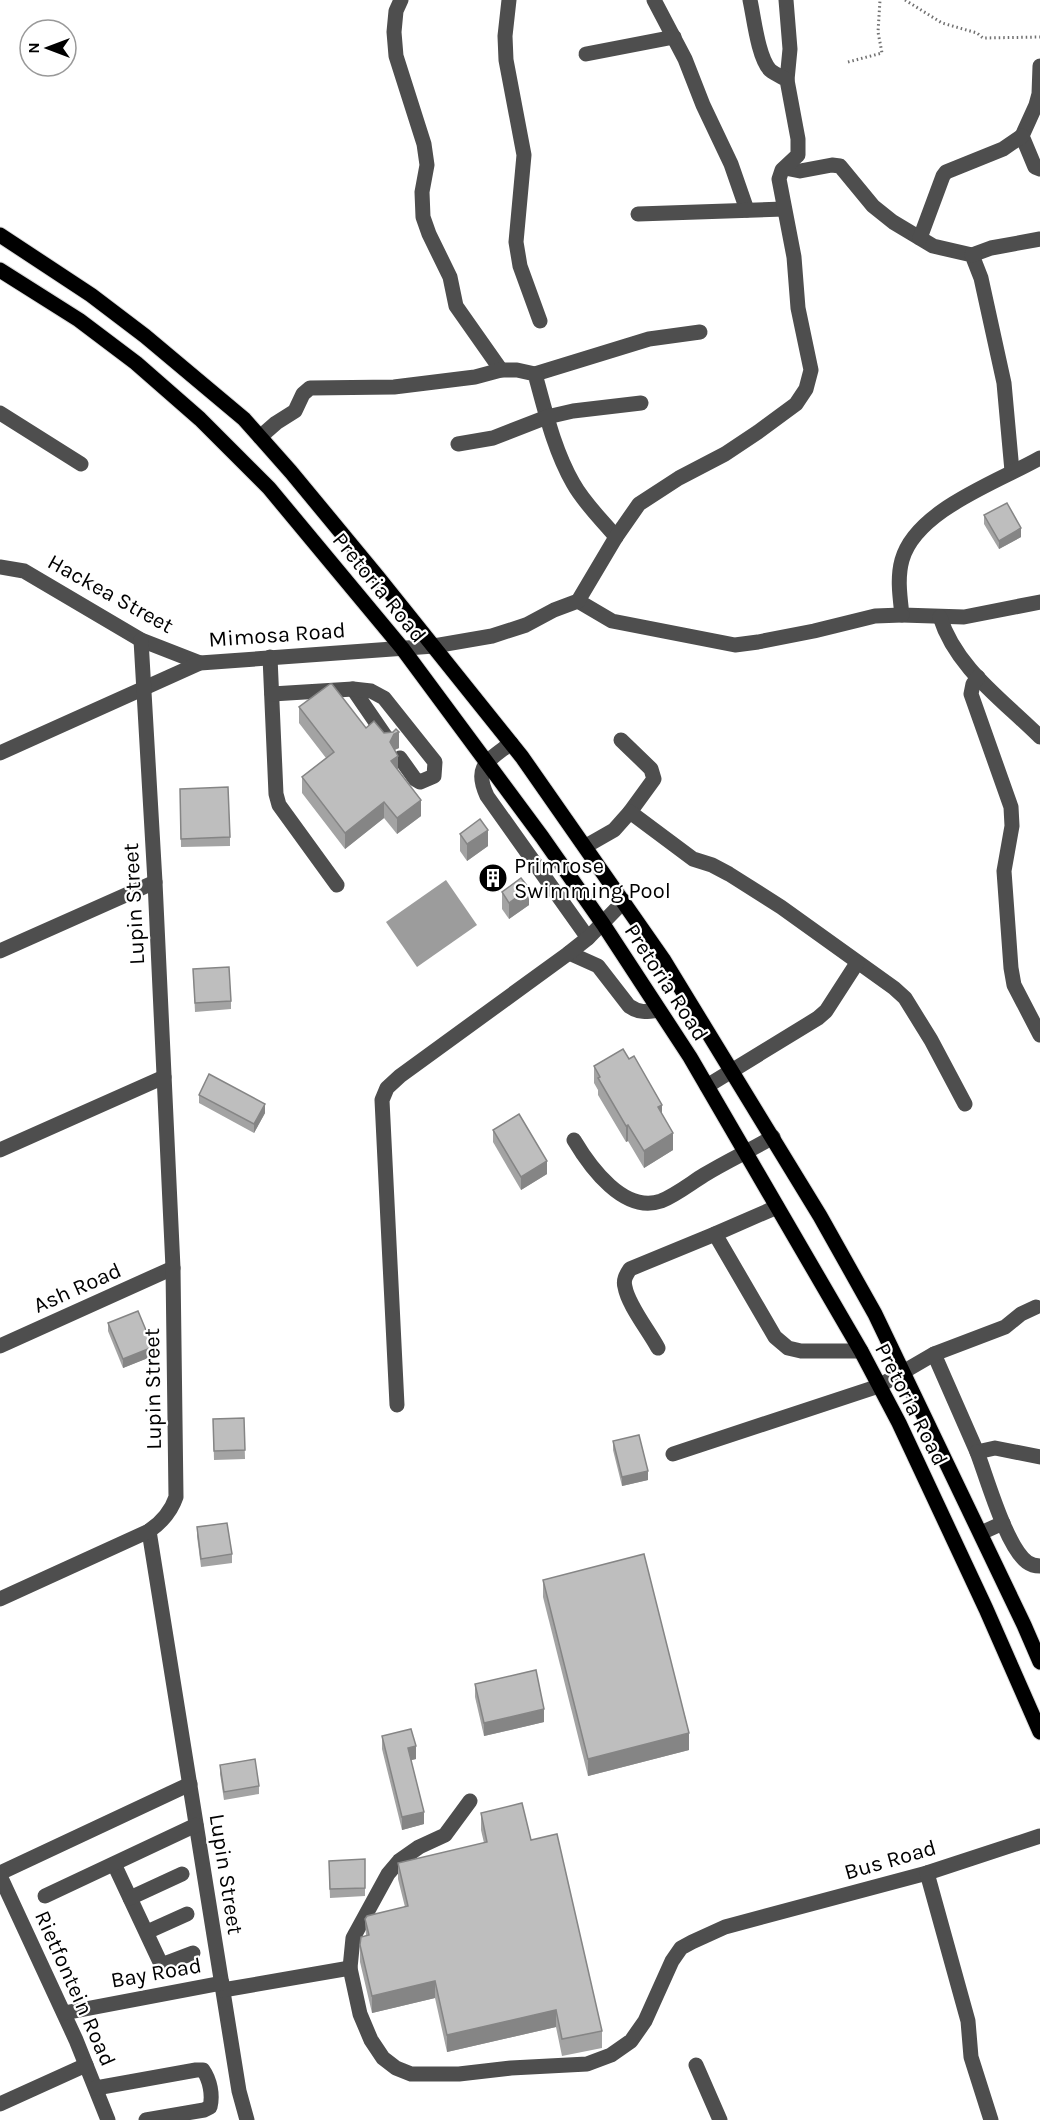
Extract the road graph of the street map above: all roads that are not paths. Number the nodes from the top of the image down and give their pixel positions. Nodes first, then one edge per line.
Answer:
1 (401, 0) edge
2 (508, 0) edge
3 (654, 0) edge
4 (750, 0) edge
5 (786, 0) edge
6 (675, 37) junction
7 (586, 54) dead end
8 (1040, 66) edge
9 (787, 80) junction
10 (1022, 136) junction
11 (785, 168) junction
12 (1040, 169) edge
13 (784, 209) junction
14 (747, 210) junction
15 (638, 214) dead end
16 (0, 236) edge
17 (920, 238) junction
18 (1040, 239) edge
19 (972, 255) junction
20 (0, 270) edge
21 (540, 321) dead end
22 (700, 332) dead end
23 (178, 363) junction
24 (501, 370) junction
25 (535, 374) junction
26 (162, 385) junction
27 (641, 403) dead end
28 (0, 413) edge
29 (547, 417) junction
30 (260, 436) junction
31 (458, 444) dead end
32 (1040, 459) edge
33 (81, 464) dead end
34 (1012, 471) junction
35 (616, 537) junction
36 (0, 567) edge
37 (578, 601) junction
38 (1040, 602) edge
39 (902, 615) junction
40 (940, 617) junction
41 (141, 640) junction
42 (434, 646) junction
43 (402, 648) junction
44 (270, 657) junction
45 (200, 663) junction
46 (978, 677) junction
47 (144, 688) junction
48 (352, 689) junction
49 (272, 694) junction
50 (1040, 737) edge
51 (388, 740) edge
52 (621, 740) dead end
53 (511, 743) junction
54 (0, 753) edge
55 (400, 758) edge
56 (486, 763) junction
57 (630, 812) junction
58 (586, 846) junction
59 (155, 882) junction
60 (337, 885) dead end
61 (624, 901) junction
62 (603, 924) junction
63 (588, 938) junction
64 (0, 951) edge
65 (569, 953) junction
66 (857, 963) junction
67 (658, 1010) junction
68 (1040, 1035) edge
69 (732, 1071) junction
70 (164, 1077) junction
71 (706, 1086) junction
72 (965, 1104) dead end
73 (773, 1137) junction
74 (574, 1140) dead end
75 (0, 1150) edge
76 (746, 1153) junction
77 (777, 1207) junction
78 (715, 1234) junction
79 (173, 1268) junction
80 (1036, 1307) dead end
81 (0, 1346) edge
82 (658, 1348) dead end
83 (861, 1352) junction
84 (934, 1354) junction
85 (902, 1372) junction
86 (879, 1386) junction
87 (397, 1405) dead end
88 (977, 1452) junction
89 (673, 1454) dead end
90 (1040, 1457) edge
91 (1003, 1523) junction
92 (149, 1531) junction
93 (981, 1533) junction
94 (1040, 1566) edge
95 (0, 1599) edge
96 (1040, 1662) edge
97 (1040, 1732) edge
98 (190, 1784) junction
99 (470, 1801) dead end
100 (196, 1825) junction
101 (1040, 1836) edge
102 (114, 1864) junction
103 (927, 1873) junction
104 (0, 1874) edge
105 (182, 1874) dead end
106 (45, 1896) dead end
107 (130, 1898) junction
108 (188, 1914) dead end
109 (147, 1932) junction
110 (193, 1953) dead end
111 (350, 1968) junction
112 (223, 1987) junction
113 (64, 2013) junction
114 (87, 2065) junction
115 (696, 2065) dead end
116 (96, 2088) junction
117 (0, 2104) edge
118 (108, 2120) edge
119 (146, 2120) edge
120 (247, 2120) edge
121 (720, 2120) edge
122 (991, 2120) edge

1 - 24 street
2 - 21 street
3 - 6 street
4 - 9 street
5 - 9 street
6 - 7 street
6 - 14 street
8 - 10 street
9 - 11 street
10 - 12 street
10 - 17 street
11 - 13 street
11 - 17 street
13 - 14 street
13 - 35 street
14 - 15 street
16 - 23 main road, Pretoria Road
17 - 19 street
18 - 19 street
19 - 34 street
20 - 26 main road, Pretoria Road
22 - 25 street
23 - 26 main road
23 - 30 main road, Pretoria Road
24 - 25 street
24 - 30 street
25 - 29 street
26 - 43 main road, Pretoria Road
27 - 29 street
28 - 33 street
29 - 31 street
29 - 35 street
30 - 42 main road, Pretoria Road
32 - 34 street
34 - 39 street
35 - 37 street
36 - 41 street, Hackea Street
37 - 39 street
37 - 42 street, Mimosa Road
38 - 40 street
39 - 40 street
40 - 46 street
41 - 45 street, Hackea Street
41 - 47 street, Lupin Street
42 - 43 street, Mimosa Road
42 - 53 main road, Pretoria Road
43 - 44 street, Mimosa Road
43 - 56 main road, Pretoria Road
44 - 45 street, Mimosa Road
44 - 49 street
45 - 47 street, Mimosa Road
46 - 50 street
46 - 68 street
47 - 54 street, Mimosa Road
47 - 59 street, Lupin Street
48 - 49 street
48 - 51 street
48 - 55 street
49 - 60 street
52 - 57 street
53 - 56 street
53 - 58 main road, Pretoria Road
56 - 62 main road, Pretoria Road
56 - 63 street
57 - 58 street
57 - 66 street
58 - 61 main road, Pretoria Road
59 - 64 street
59 - 70 street, Lupin Street
61 - 62 street
61 - 69 main road, Pretoria Road
62 - 63 street
62 - 67 main road, Pretoria Road
63 - 65 street
65 - 67 street
65 - 87 street
66 - 69 street
66 - 72 street
67 - 71 main road, Pretoria Road
69 - 71 street
69 - 73 main road, Pretoria Road
70 - 75 street
70 - 79 street, Lupin Street
71 - 76 main road, Pretoria Road
73 - 76 street
73 - 85 main road, Pretoria Road
74 - 76 street
76 - 77 main road, Pretoria Road
77 - 78 street
77 - 83 main road, Pretoria Road
78 - 82 street
78 - 83 street
79 - 81 street, Ash Road
79 - 92 street, Lupin Street
80 - 84 street
83 - 86 main road, Pretoria Road
84 - 85 street
84 - 88 street
85 - 86 street
85 - 93 main road, Pretoria Road
86 - 89 street
86 - 97 main road, Pretoria Road
88 - 90 street
88 - 91 street
91 - 93 street
91 - 94 street
92 - 95 street
92 - 98 street, Lupin Street
93 - 96 main road, Pretoria Road
98 - 100 street, Lupin Street
98 - 104 street
99 - 111 street, Bus Road
100 - 102 street
100 - 112 street, Lupin Street
101 - 103 street, Bus Road
102 - 106 street
102 - 107 street
103 - 111 street, Bus Road
103 - 122 street
104 - 113 street, Rietfontein Road
105 - 107 street
107 - 109 street
108 - 109 street
109 - 110 street
111 - 112 street, Bay Road
112 - 113 street, Bay Road
112 - 120 street, Lupin Street
113 - 114 street, Rietfontein Road
114 - 116 street, Rietfontein Road
114 - 117 street
115 - 121 street
116 - 118 street, Rietfontein Road
116 - 119 street

